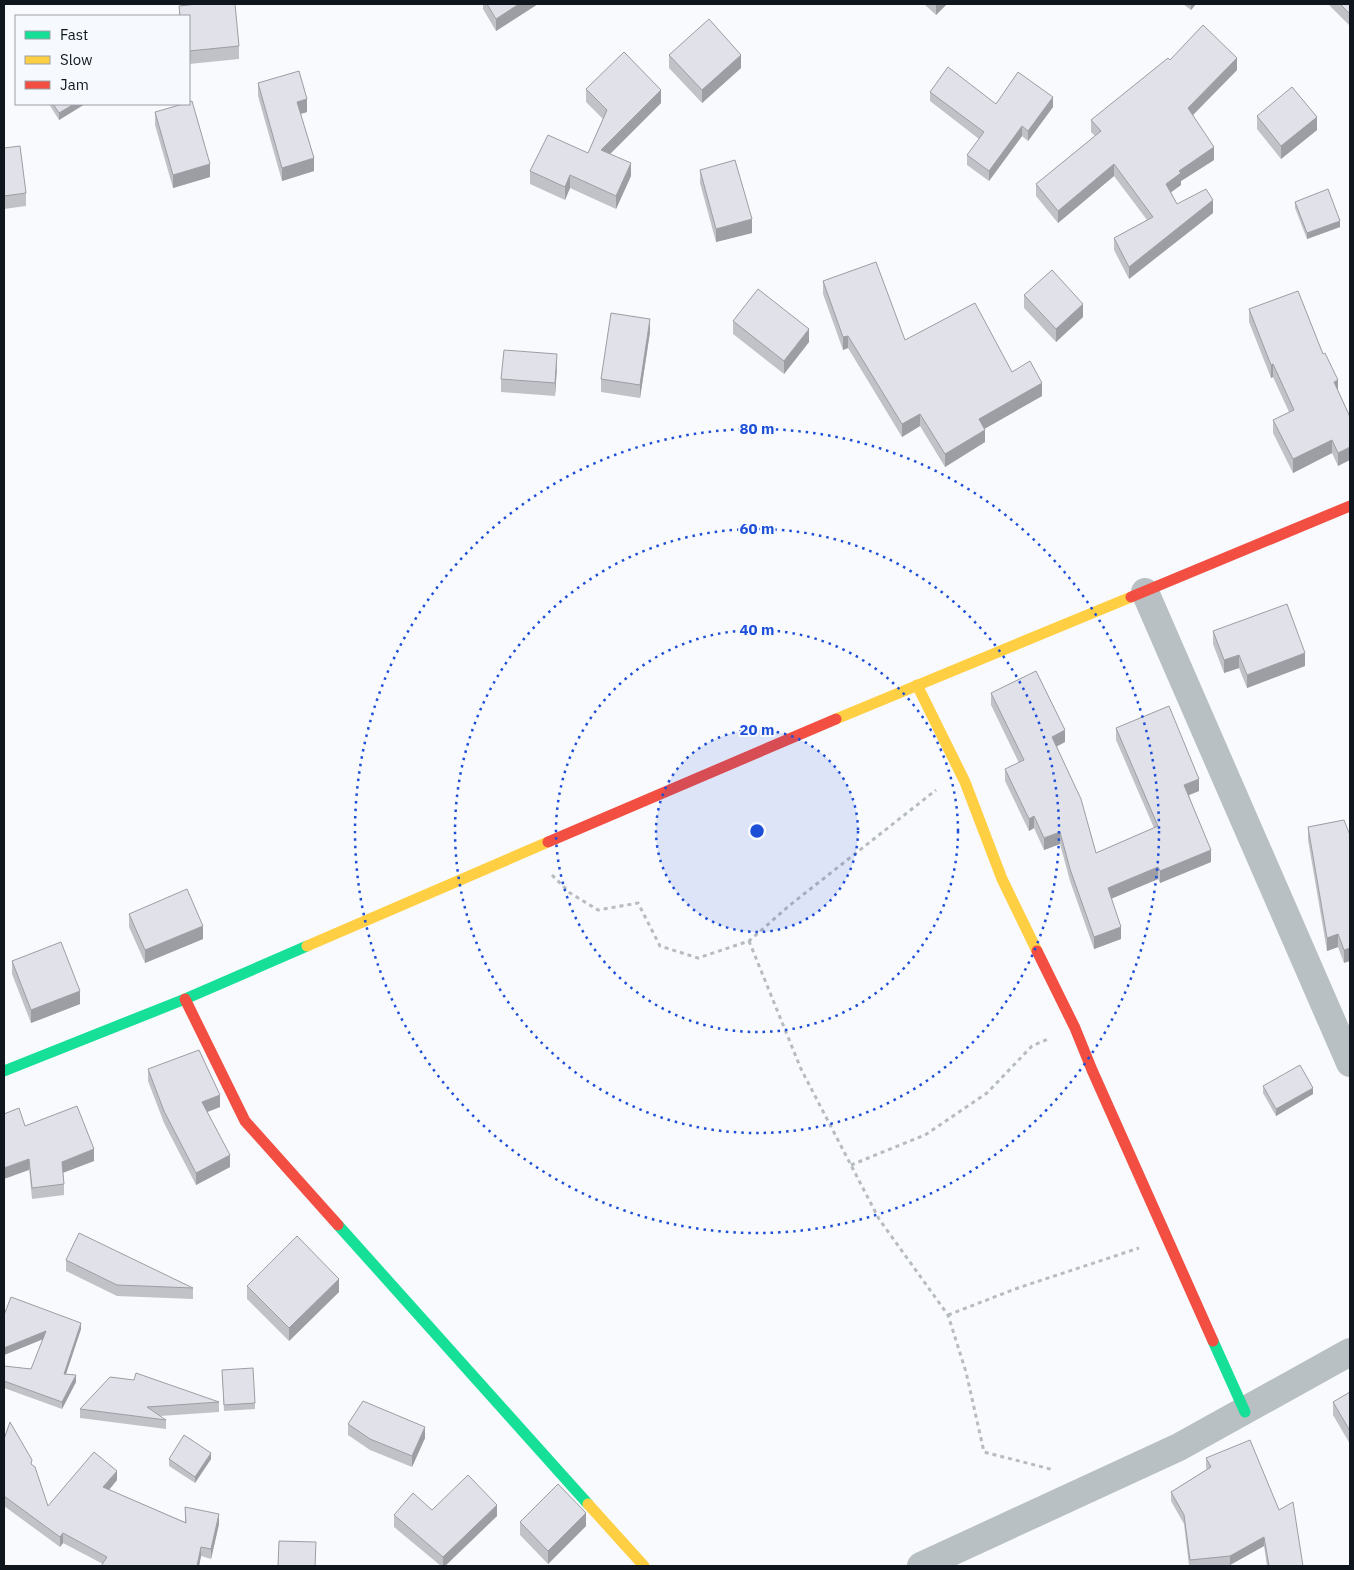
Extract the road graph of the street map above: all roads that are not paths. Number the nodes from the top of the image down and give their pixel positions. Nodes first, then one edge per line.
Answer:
1 (1350, 506) edge
2 (1144, 592) junction
3 (918, 684) junction
4 (185, 999) junction
5 (1350, 1063) edge
6 (4, 1071) edge
7 (1350, 1352) edge
8 (1245, 1412) junction
9 (644, 1566) edge
10 (921, 1566) edge

1 - 2 street
2 - 3 street
2 - 5 street
3 - 4 street
3 - 8 street
4 - 6 street
4 - 9 street
7 - 8 street
8 - 10 street

